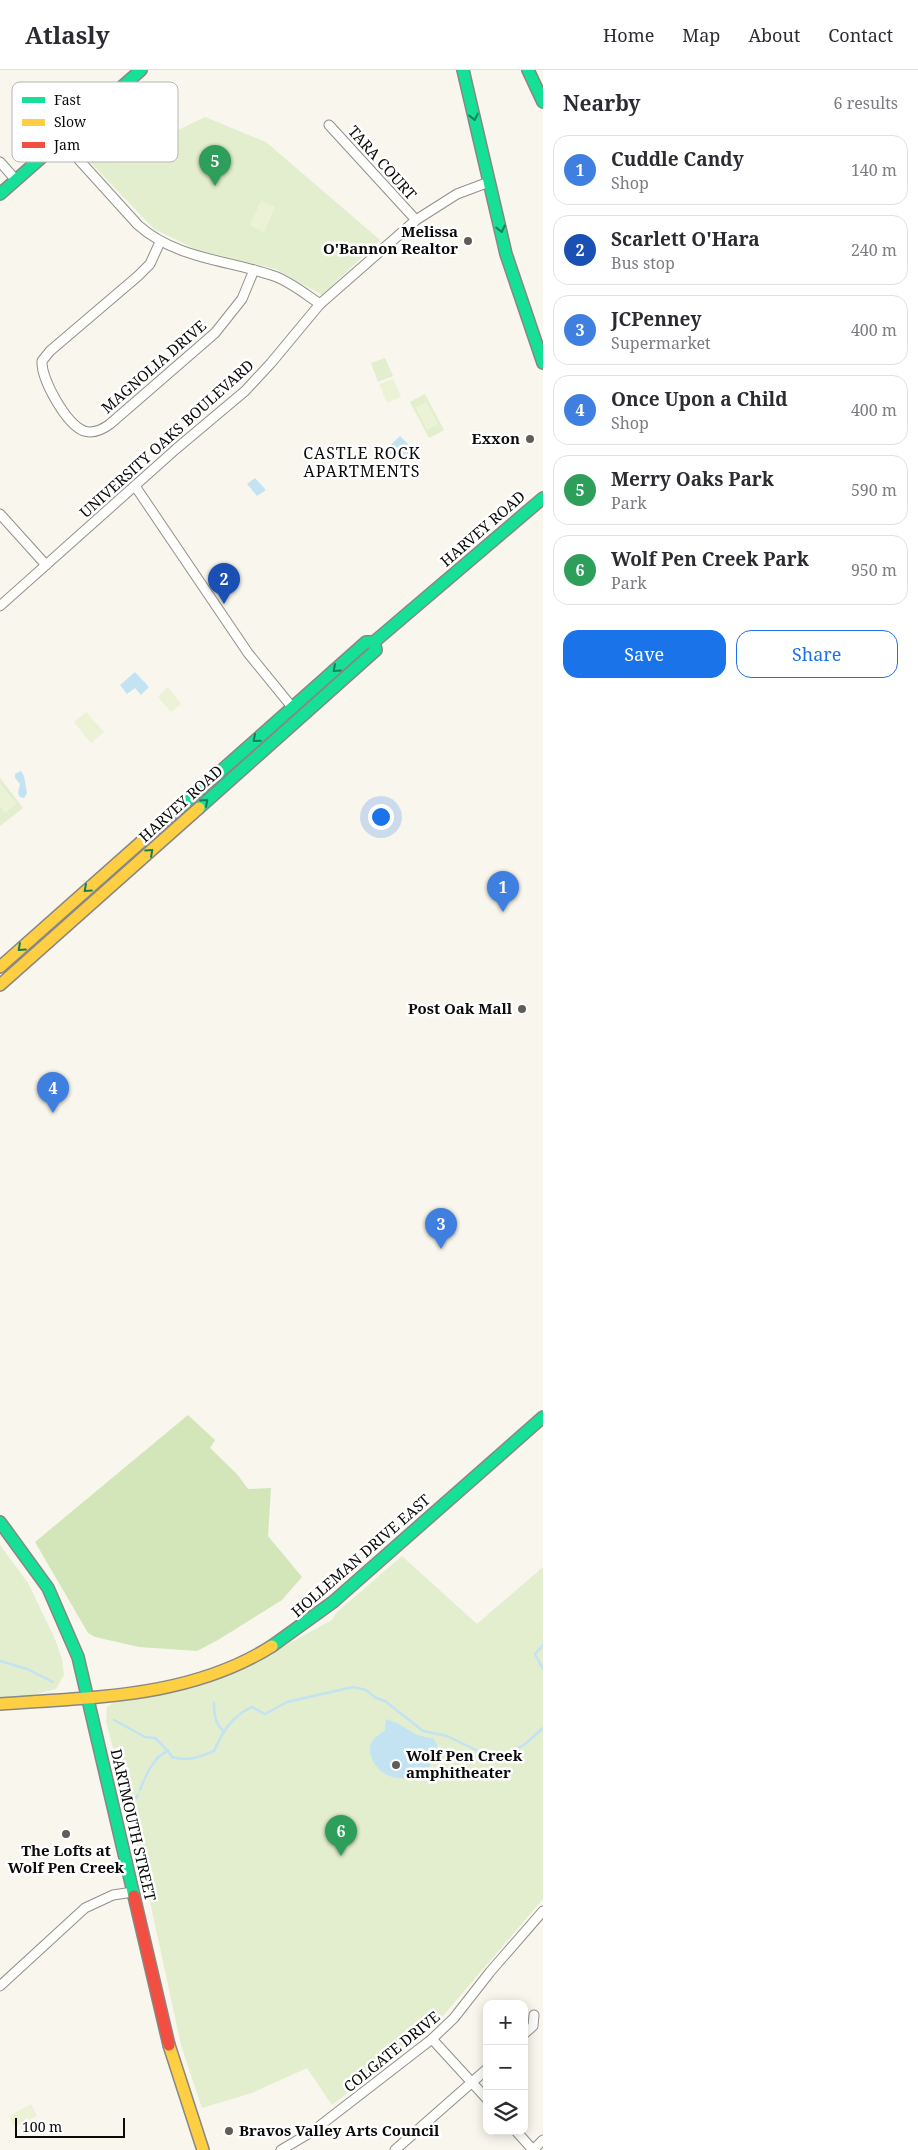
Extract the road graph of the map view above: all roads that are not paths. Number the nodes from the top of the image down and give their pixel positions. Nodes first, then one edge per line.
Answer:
1 (140, 70) edge
2 (463, 70) edge
3 (528, 70) edge
4 (127, 82) edge
5 (543, 102) edge
6 (329, 125) dead end
7 (0, 162) edge
8 (37, 162) edge
9 (82, 162) edge
10 (16, 180) junction
11 (490, 182) junction
12 (0, 194) edge
13 (416, 220) junction
14 (160, 242) junction
15 (254, 270) junction
16 (320, 304) junction
17 (542, 359) edge
18 (136, 486) junction
19 (543, 498) edge
20 (0, 514) edge
21 (46, 565) junction
22 (0, 606) edge
23 (374, 642) junction
24 (292, 707) junction
25 (276, 740) junction
26 (158, 826) junction
27 (169, 835) junction
28 (68, 906) junction
29 (42, 947) junction
30 (0, 967) edge
31 (0, 985) edge
32 (543, 1417) edge
33 (0, 1522) edge
34 (88, 1696) junction
35 (0, 1704) edge
36 (133, 1892) junction
37 (543, 1911) edge
38 (1, 1984) edge
39 (534, 2015) dead end
40 (528, 2030) edge
41 (432, 2039) junction
42 (483, 2072) edge
43 (472, 2082) junction
44 (483, 2094) edge
45 (520, 2135) edge
46 (543, 2140) edge
47 (203, 2150) edge
48 (281, 2150) edge
49 (395, 2150) edge
50 (533, 2150) edge

1 - 4 main road
2 -> 11 main road
3 - 5 main road
6 - 13 street, TARA COURT
7 - 10 street
8 - 10 main road
9 - 14 street
10 - 12 main road
11 - 13 street, UNIVERSITY OAKS BOULEVARD
11 -> 17 main road
13 - 16 street, UNIVERSITY OAKS BOULEVARD
14 - 15 street
14 - 15 street, MAGNOLIA DRIVE
15 - 16 street
16 - 18 street, UNIVERSITY OAKS BOULEVARD
18 - 21 street, UNIVERSITY OAKS BOULEVARD
18 - 24 street
19 - 23 main road, HARVEY ROAD
20 - 21 street
21 - 22 street, UNIVERSITY OAKS BOULEVARD
23 -> 24 main road, HARVEY ROAD
23 - 25 main road, HARVEY ROAD
24 - 25 main road
24 -> 26 main road, HARVEY ROAD
27 -> 25 main road, HARVEY ROAD
26 - 27 main road
26 -> 28 main road, HARVEY ROAD
29 -> 27 main road, HARVEY ROAD
28 - 29 main road
28 -> 30 main road, HARVEY ROAD
29 - 31 main road, HARVEY ROAD
32 - 34 main road, HOLLEMAN DRIVE EAST
33 - 34 main road, DARTMOUTH STREET
34 - 35 main road, HOLLEMAN DRIVE EAST
34 - 36 main road, DARTMOUTH STREET
36 - 38 street
36 - 47 main road, DARTMOUTH STREET
37 - 41 street, COLGATE DRIVE
39 - 40 street
41 - 43 street
41 - 48 street, COLGATE DRIVE
42 - 43 street
43 - 44 street
43 - 49 street
45 - 50 street
46 - 50 street

